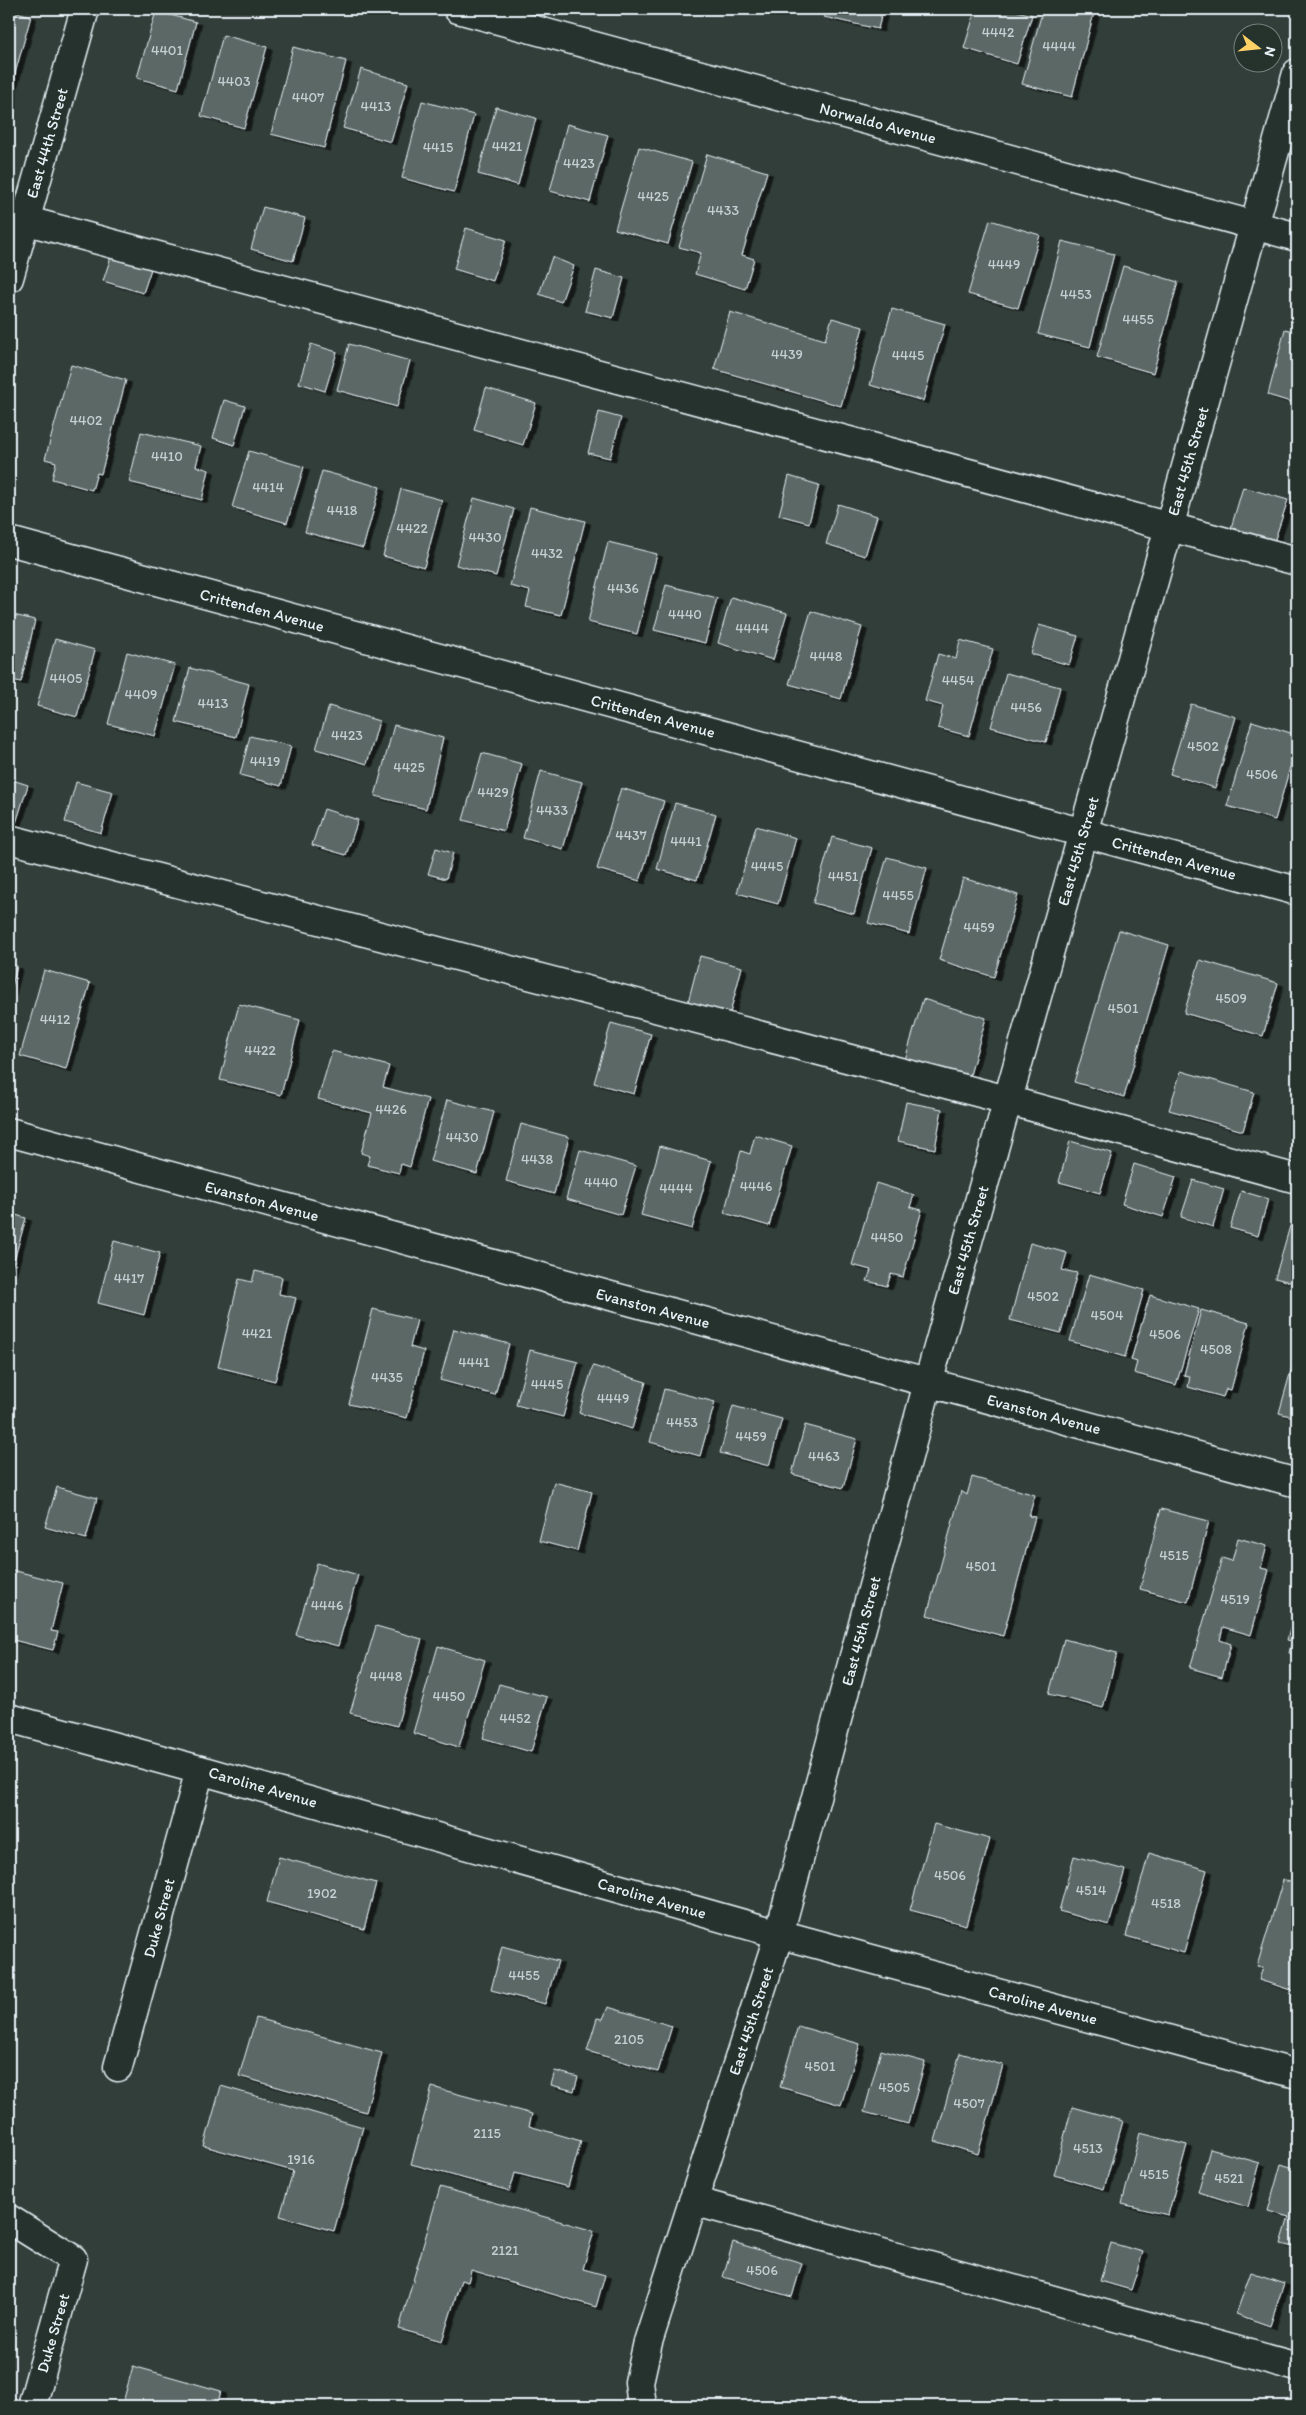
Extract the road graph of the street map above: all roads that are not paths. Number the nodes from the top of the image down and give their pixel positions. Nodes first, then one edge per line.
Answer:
1 (85, 9) edge
2 (458, 9) edge
3 (1297, 73) edge
4 (17, 218) edge
5 (1254, 226) junction
6 (1297, 237) edge
7 (9, 278) edge
8 (1169, 527) junction
9 (9, 541) edge
10 (1297, 561) edge
11 (1083, 833) junction
12 (9, 839) edge
13 (1297, 891) edge
14 (1007, 1100) junction
15 (9, 1132) edge
16 (1297, 1180) edge
17 (928, 1383) junction
18 (1297, 1483) edge
19 (9, 1718) edge
20 (200, 1770) junction
21 (779, 1934) junction
22 (118, 2067) dead end
23 (1297, 2074) edge
24 (693, 2201) junction
25 (9, 2219) edge
26 (1297, 2367) edge
27 (32, 2406) edge
28 (642, 2406) edge

1 - 4 street, East 44th Street
2 - 5 street, Norwaldo Avenue
3 - 5 street, East 45th Street
4 - 7 street, East 44th Street
4 - 8 street
5 - 6 street, Norwaldo Avenue
5 - 8 street, East 45th Street
8 - 10 street
8 - 11 street, East 45th Street
9 - 11 street, Crittenden Avenue
11 - 13 street, Crittenden Avenue
11 - 14 street, East 45th Street
12 - 14 street
14 - 16 street
14 - 17 street, East 45th Street
15 - 17 street, Evanston Avenue
17 - 18 street, Evanston Avenue
17 - 21 street, East 45th Street
19 - 20 street, Caroline Avenue
20 - 21 street, Caroline Avenue
20 - 22 street, Duke Street
21 - 23 street, Caroline Avenue
21 - 24 street, East 45th Street
24 - 26 street
24 - 28 street, East 45th Street
25 - 27 street, Duke Street

